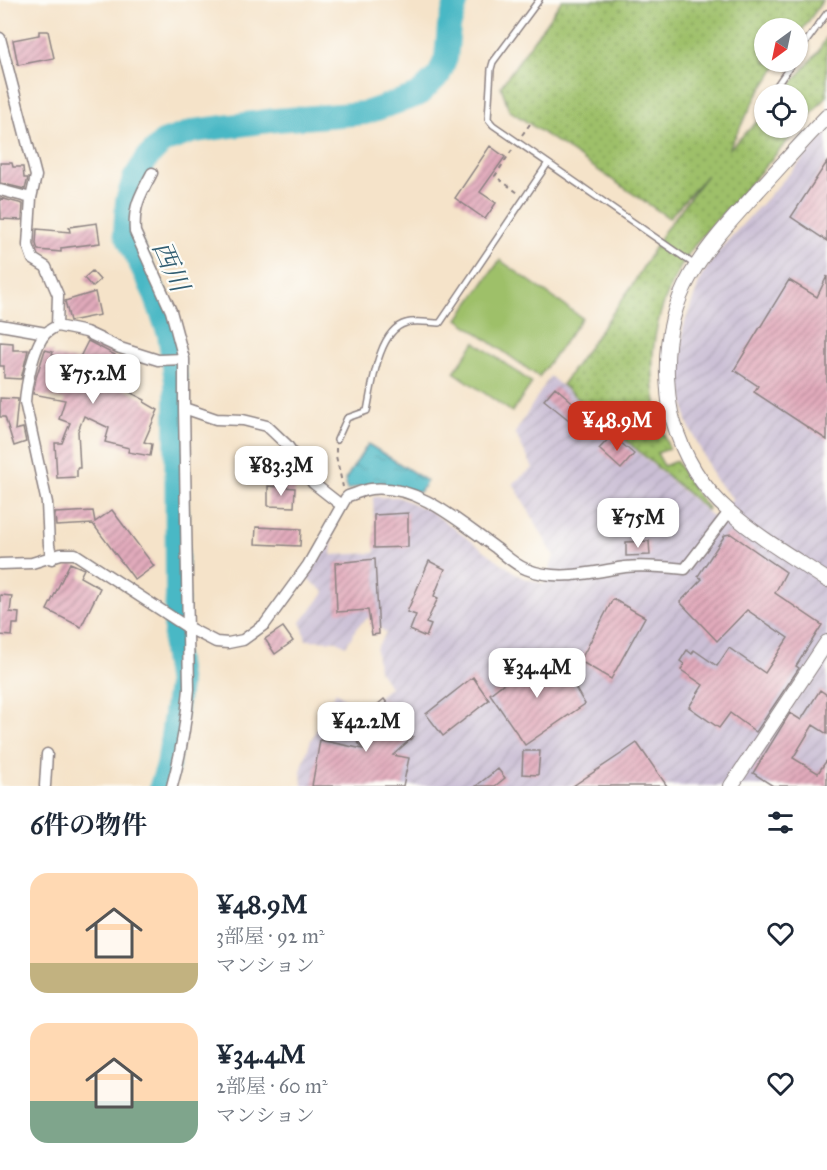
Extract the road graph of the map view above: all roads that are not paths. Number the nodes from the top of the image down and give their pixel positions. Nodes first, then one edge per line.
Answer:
1 (539, 0) edge
2 (827, 13) edge
3 (0, 38) edge
4 (808, 39) edge
5 (827, 116) edge
6 (548, 163) junction
7 (152, 173) dead end
8 (0, 190) edge
9 (31, 198) junction
10 (695, 265) junction
11 (0, 325) edge
12 (57, 326) junction
13 (46, 333) junction
14 (184, 359) junction
15 (184, 408) junction
16 (337, 440) dead end
17 (341, 505) junction
18 (729, 512) junction
19 (52, 559) junction
20 (0, 564) edge
21 (827, 580) edge
22 (184, 626) junction
23 (827, 642) edge
24 (47, 754) dead end
25 (45, 786) edge
26 (172, 786) edge
27 (731, 786) edge

1 - 6 lane
2 - 4 lane
3 - 9 street
5 - 10 street
6 - 10 lane
6 - 16 lane
7 - 14 street
8 - 9 street
9 - 12 street
10 - 18 street
11 - 13 street
12 - 13 street
12 - 14 street
13 - 19 street
14 - 15 street
15 - 17 street
15 - 22 street
17 - 18 street
17 - 22 street
18 - 21 street
19 - 20 street
19 - 22 street
22 - 26 street
23 - 27 street
24 - 25 street

